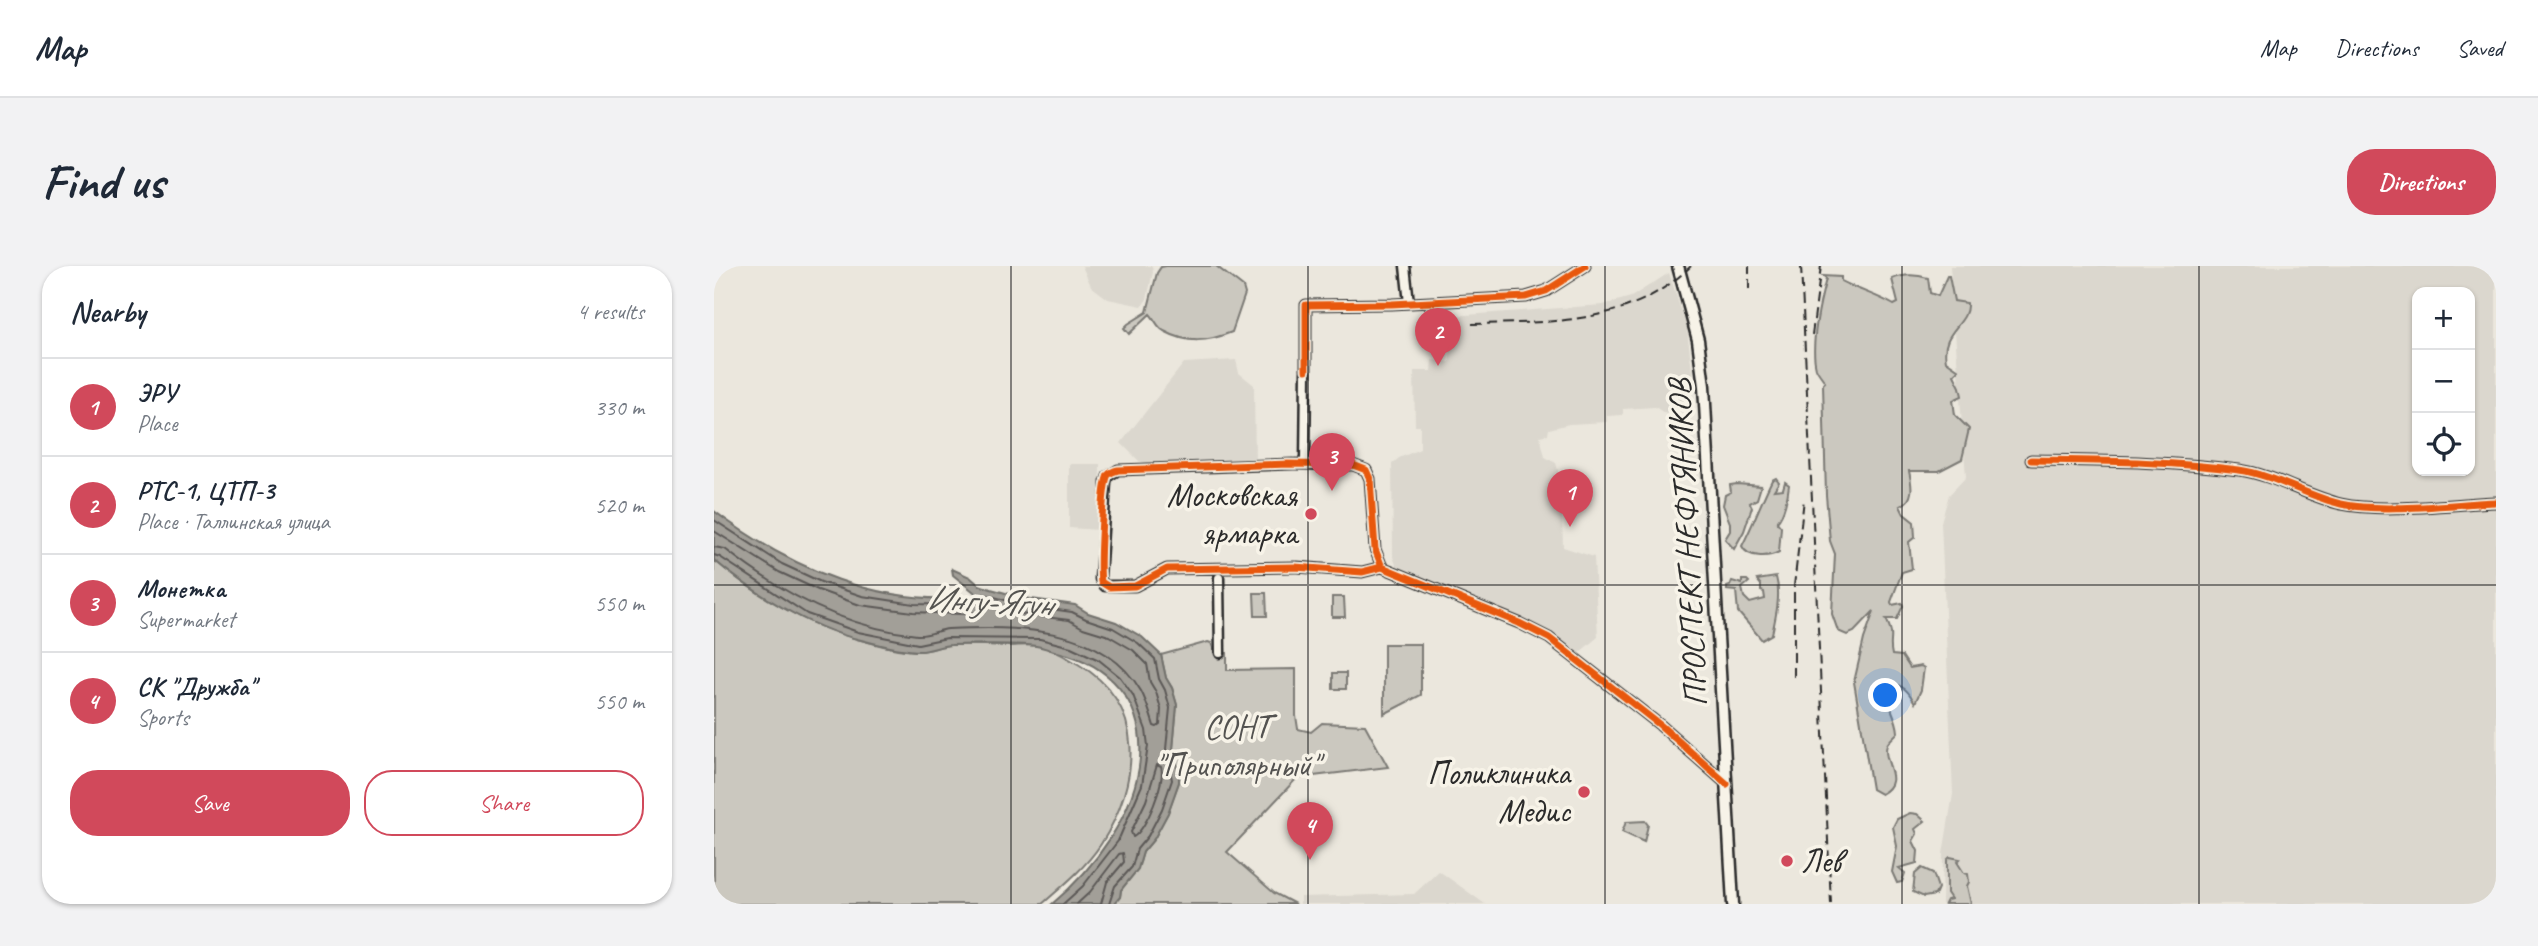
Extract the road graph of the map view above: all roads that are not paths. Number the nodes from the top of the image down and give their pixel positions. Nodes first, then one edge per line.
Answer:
1 (1405, 266) edge
2 (1586, 266) edge
3 (1678, 266) edge
4 (1409, 303) junction
5 (2031, 460) dead end
6 (1298, 464) junction
7 (2496, 502) edge
8 (1382, 567) junction
9 (1219, 574) junction
10 (1220, 653) dead end
11 (1725, 754) junction
12 (1705, 763) junction
13 (1727, 784) junction
14 (1733, 904) edge

1 - 4 street
2 - 4 street
3 - 11 main road, ПРОСПЕКТ НЕФТЯНИКОВ
4 - 6 street
5 - 7 street
6 - 8 street
6 - 9 street
8 - 9 street
8 - 12 street
9 - 10 street
11 - 12 street
11 - 13 main road, ПРОСПЕКТ НЕФТЯНИКОВ
12 - 13 street
13 - 14 main road, ПРОСПЕКТ НЕФТЯНИКОВ

